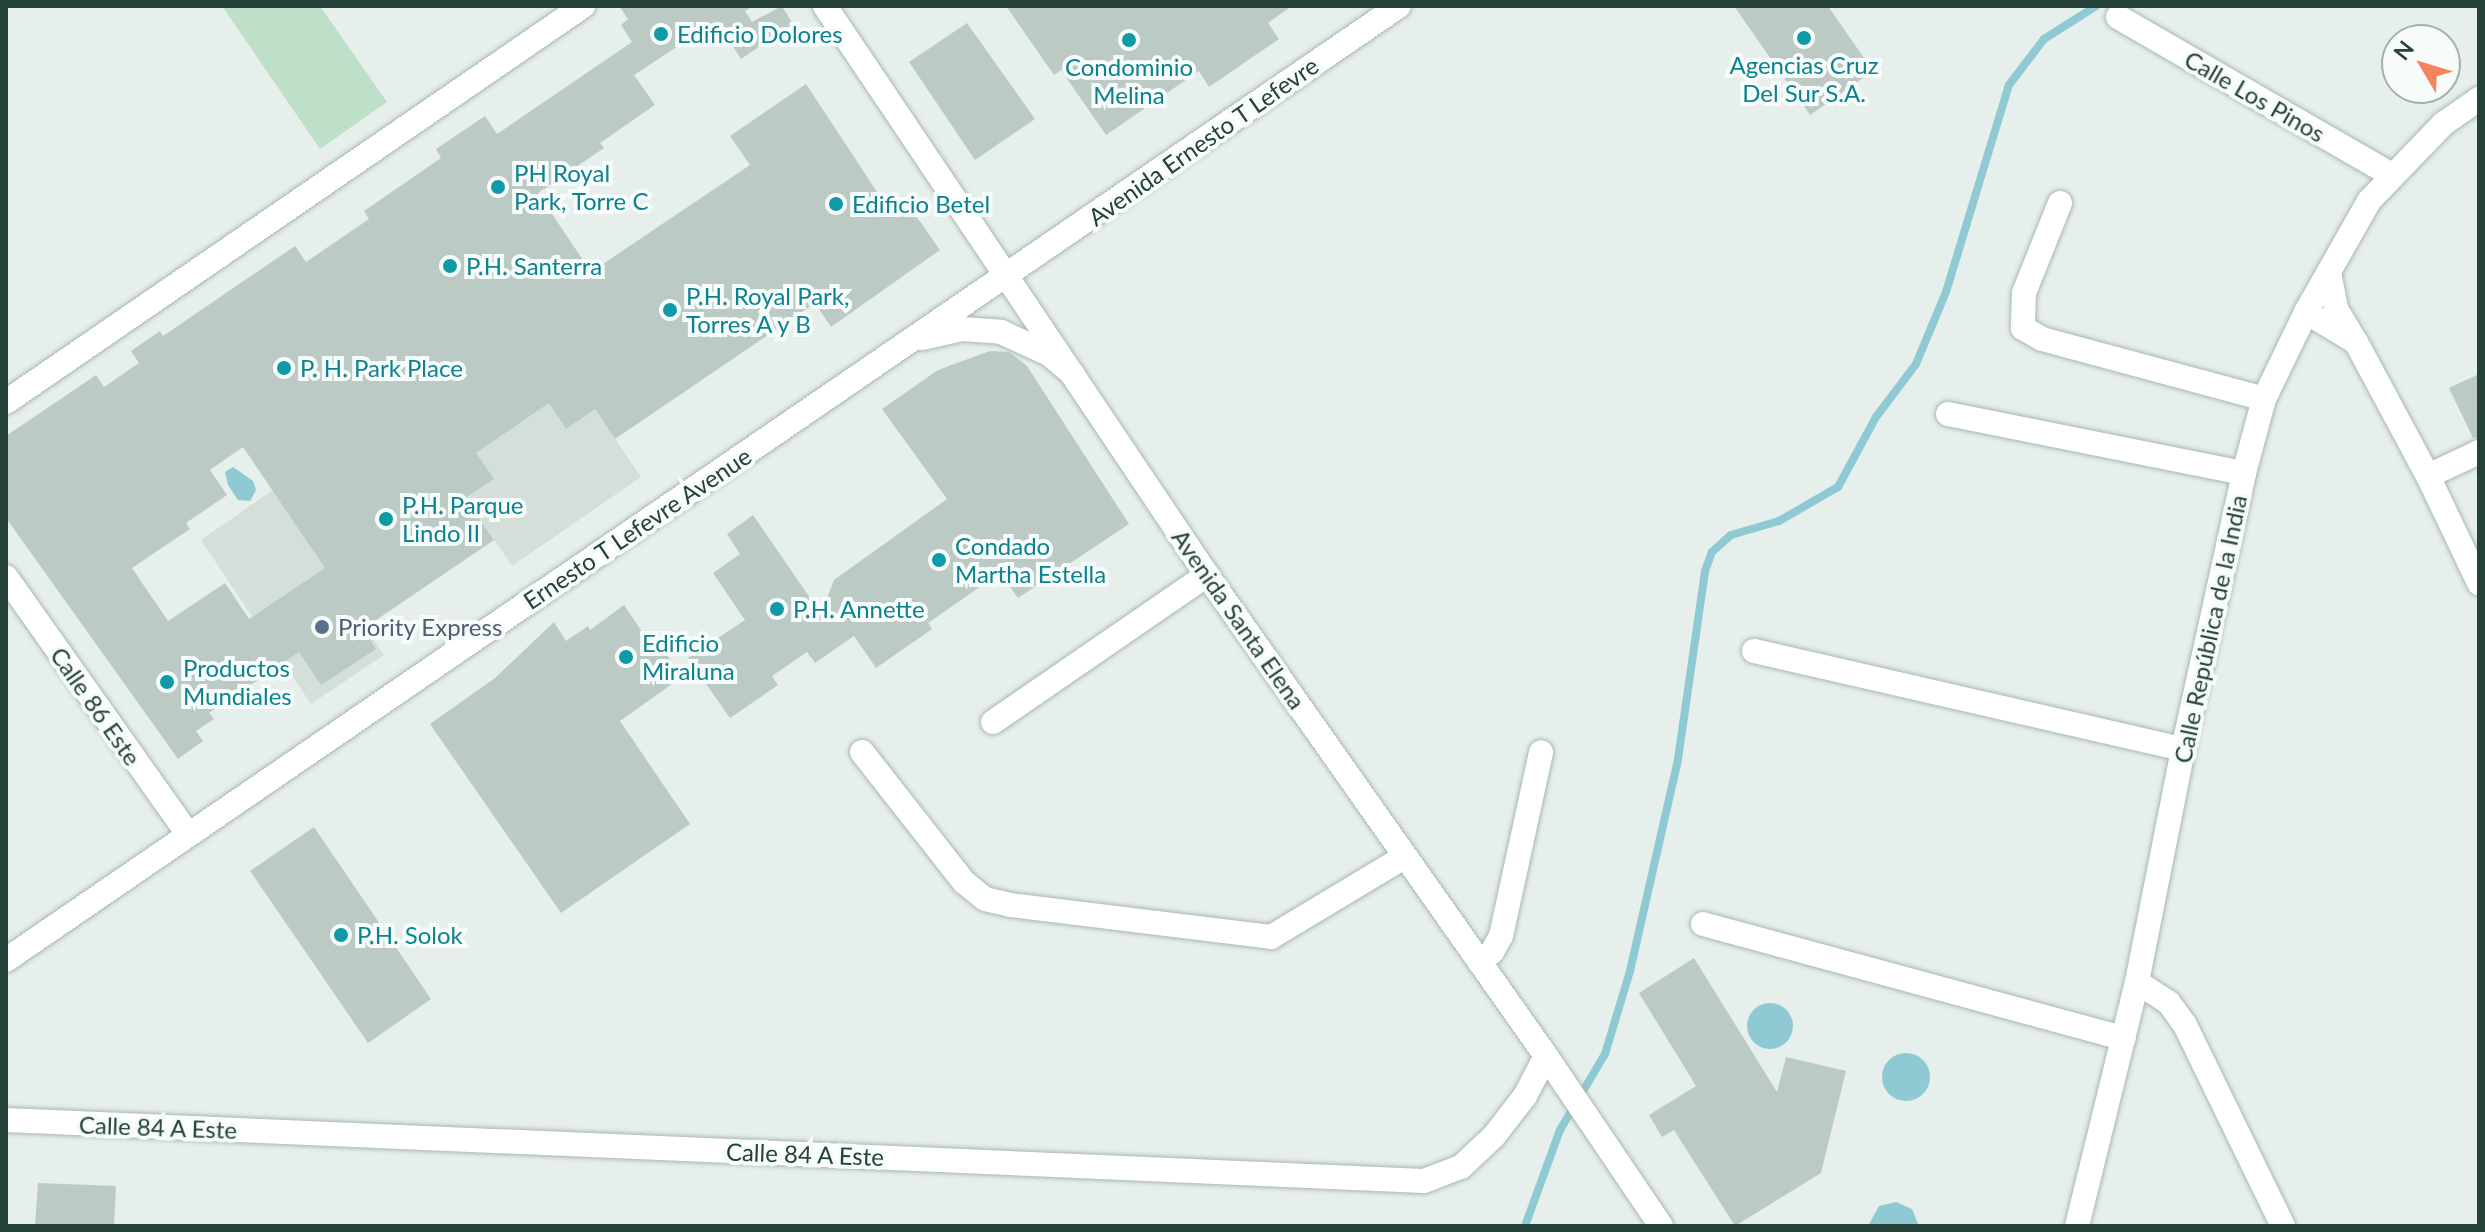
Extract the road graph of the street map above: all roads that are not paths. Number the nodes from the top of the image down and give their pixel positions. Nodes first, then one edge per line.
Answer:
1 (583, 6) edge
2 (825, 6) edge
3 (1399, 6) edge
4 (2118, 17) dead end
5 (2479, 99) edge
6 (2392, 175) junction
7 (2060, 203) dead end
8 (2329, 272) junction
9 (1007, 275) junction
10 (2306, 312) junction
11 (2356, 342) junction
12 (904, 344) junction
13 (1073, 374) junction
14 (2264, 399) junction
15 (6, 402) edge
16 (1948, 414) dead end
17 (2479, 452) edge
18 (2244, 473) junction
19 (2428, 476) junction
20 (1207, 575) junction
21 (6, 577) edge
22 (2479, 583) edge
23 (1754, 651) dead end
24 (993, 722) dead end
25 (2183, 749) junction
26 (862, 752) dead end
27 (1541, 752) dead end
28 (188, 834) junction
29 (1404, 857) junction
30 (1703, 924) dead end
31 (6, 960) edge
32 (1480, 963) junction
33 (2137, 982) junction
34 (2124, 1038) junction
35 (1549, 1061) junction
36 (6, 1120) edge
37 (1661, 1226) edge
38 (2077, 1226) edge
39 (2283, 1226) edge

1 - 15 street
2 - 9 street, Avenida Santa Elena
3 - 9 street, Avenida Ernesto T Lefevre
4 - 6 street, Calle Los Pinos
5 - 6 street, Calle República de la India
6 - 8 street, Calle República de la India
7 - 14 street
8 - 10 street, Calle República de la India
8 - 11 street
9 - 12 street, Ernesto T Lefevre Avenue
9 - 13 street, Avenida Santa Elena
10 - 11 street
10 - 14 street, Calle República de la India
11 - 19 street
12 - 13 street
12 - 28 street, Ernesto T Lefevre Avenue
13 - 20 street, Avenida Santa Elena
14 - 18 street, Calle República de la India
16 - 18 street
17 - 19 street
18 - 25 street, Calle República de la India
19 - 22 street
20 - 24 street
20 - 29 street, Avenida Santa Elena
21 - 28 street, Calle 86 Este
23 - 25 street
25 - 33 street, Calle República de la India
26 - 29 street
27 - 32 street
28 - 31 street
29 - 32 street, Avenida Santa Elena
30 - 34 street
32 - 35 street, Avenida Santa Elena
33 - 34 street, Calle República de la India
33 - 39 street
34 - 38 street, Calle República de la India
35 - 36 street, Calle 84 A Este
35 - 37 street, Avenida Santa Elena

